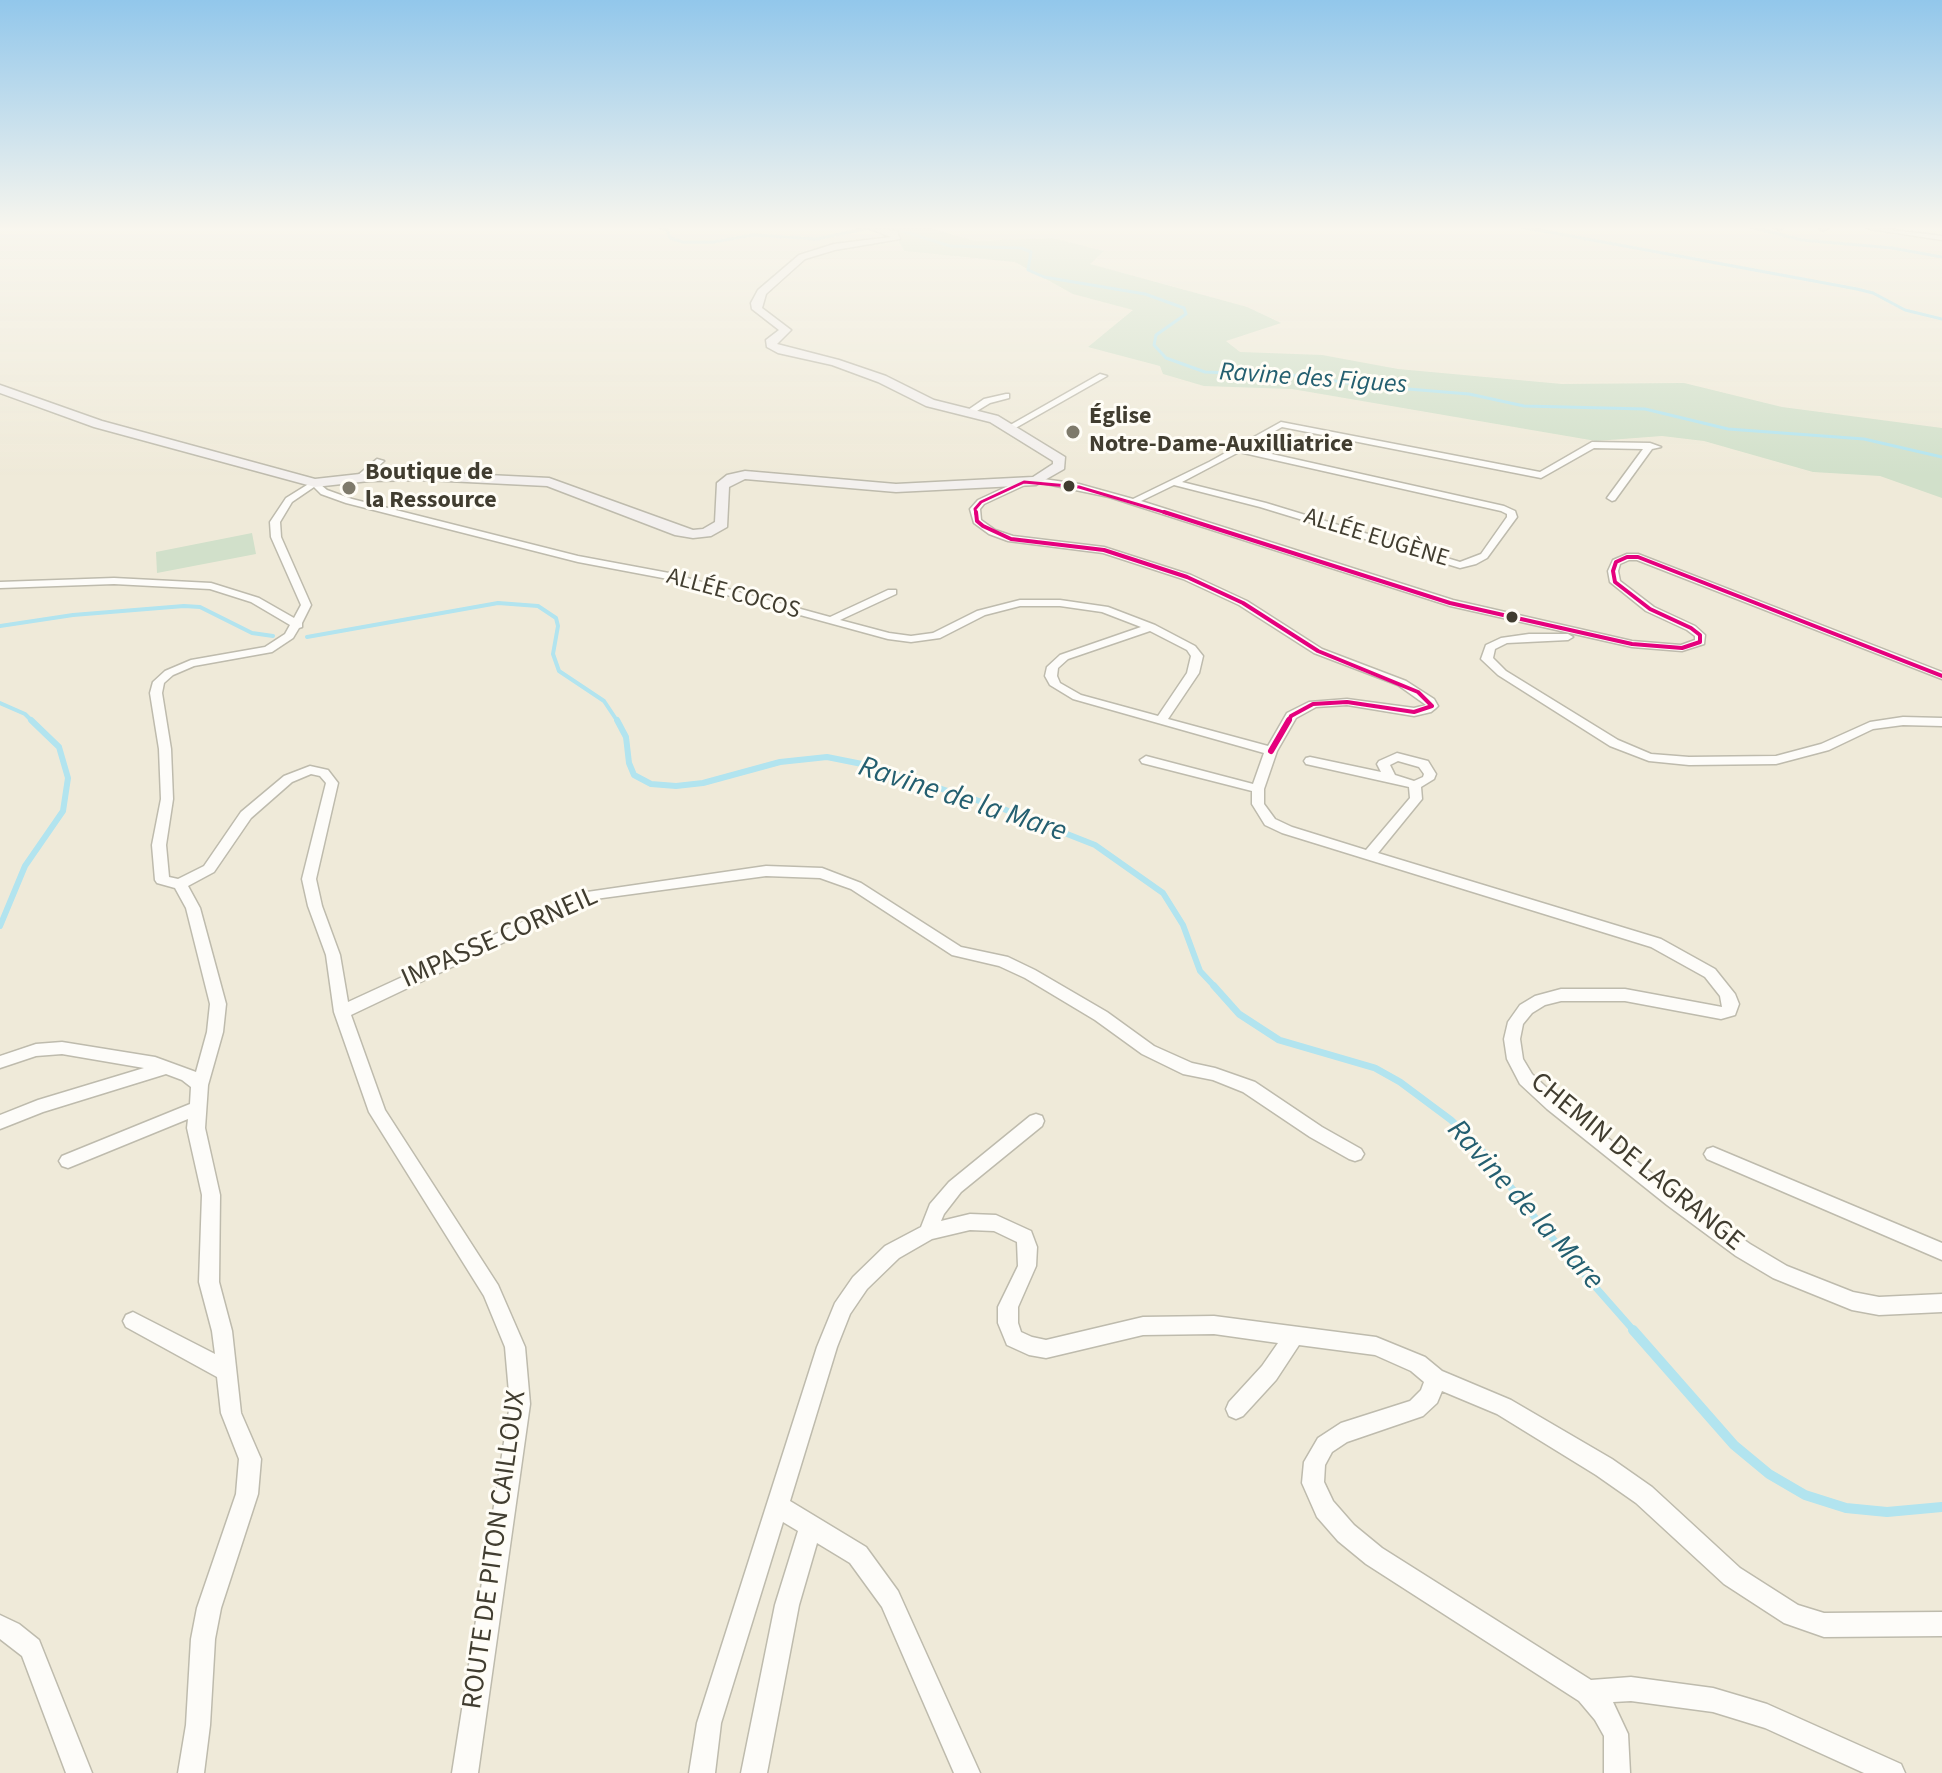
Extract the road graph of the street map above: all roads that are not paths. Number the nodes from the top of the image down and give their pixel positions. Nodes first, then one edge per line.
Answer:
1 (758, 310) edge
2 (1103, 376) dead end
3 (0, 389) edge
4 (1006, 396) dead end
5 (969, 412) junction
6 (1009, 428) junction
7 (1237, 449) junction
8 (380, 461) dead end
9 (360, 478) junction
10 (1030, 482) junction
11 (315, 483) junction
12 (1175, 483) junction
13 (1612, 498) dead end
14 (1133, 502) junction
15 (0, 585) edge
16 (892, 592) dead end
17 (829, 621) junction
18 (298, 625) junction
19 (1151, 627) junction
20 (1596, 638) junction
21 (1942, 676) edge
22 (1160, 721) junction
23 (1942, 722) edge
24 (1271, 751) junction
25 (1146, 760) dead end
26 (1310, 761) dead end
27 (1390, 778) junction
28 (1415, 785) junction
29 (1258, 789) junction
30 (1370, 854) junction
31 (180, 884) junction
32 (342, 1012) junction
33 (0, 1062) edge
34 (167, 1067) junction
35 (200, 1085) junction
36 (197, 1108) junction
37 (1036, 1121) dead end
38 (0, 1122) edge
39 (1355, 1154) dead end
40 (1713, 1154) dead end
41 (68, 1161) dead end
42 (928, 1232) junction
43 (1942, 1252) edge
44 (1942, 1303) edge
45 (133, 1321) dead end
46 (1295, 1335) junction
47 (224, 1370) junction
48 (1435, 1378) junction
49 (1236, 1409) dead end
50 (777, 1506) junction
51 (811, 1525) junction
52 (1942, 1624) edge
53 (0, 1627) edge
54 (1588, 1692) junction
55 (79, 1773) edge
56 (191, 1773) edge
57 (465, 1773) edge
58 (702, 1773) edge
59 (754, 1773) edge
60 (967, 1773) edge
61 (1617, 1773) edge
62 (1892, 1773) edge

1 - 5 street
2 - 6 street
3 - 11 street
4 - 5 street
5 - 6 street
6 - 10 street
7 - 12 street
7 - 12 street, ALLÉE EUGÈNE
7 - 13 street
8 - 9 street
9 - 10 street
9 - 11 street
10 - 14 street
10 - 24 street
11 - 17 street, ALLÉE COCOS
11 - 18 street
12 - 14 street
14 - 20 street
15 - 18 street
16 - 17 street
17 - 19 street, ALLÉE COCOS
18 - 31 street
19 - 22 street, ALLÉE COCOS
19 - 22 street
20 - 21 street
20 - 23 street
22 - 24 street
24 - 29 street
25 - 29 street
26 - 27 street
27 - 28 street
27 - 28 street
28 - 30 street
29 - 30 street, CHEMIN DE LAGRANGE
30 - 44 street, CHEMIN DE LAGRANGE
31 - 32 street, ROUTE DE PITON CAILLOUX
31 - 35 street
32 - 39 street, IMPASSE CORNEIL
32 - 57 street, ROUTE DE PITON CAILLOUX
33 - 34 street
34 - 35 street
34 - 38 street
35 - 36 street
36 - 41 street
36 - 47 street
37 - 42 street
40 - 43 street, CHEMIN DE LAGRANGE
42 - 46 street
42 - 50 street
45 - 47 street
46 - 48 street
46 - 49 street
47 - 56 street
48 - 52 street
48 - 54 street
50 - 51 street
50 - 58 street
51 - 59 street
51 - 60 street
53 - 55 street
54 - 61 street
54 - 62 street

